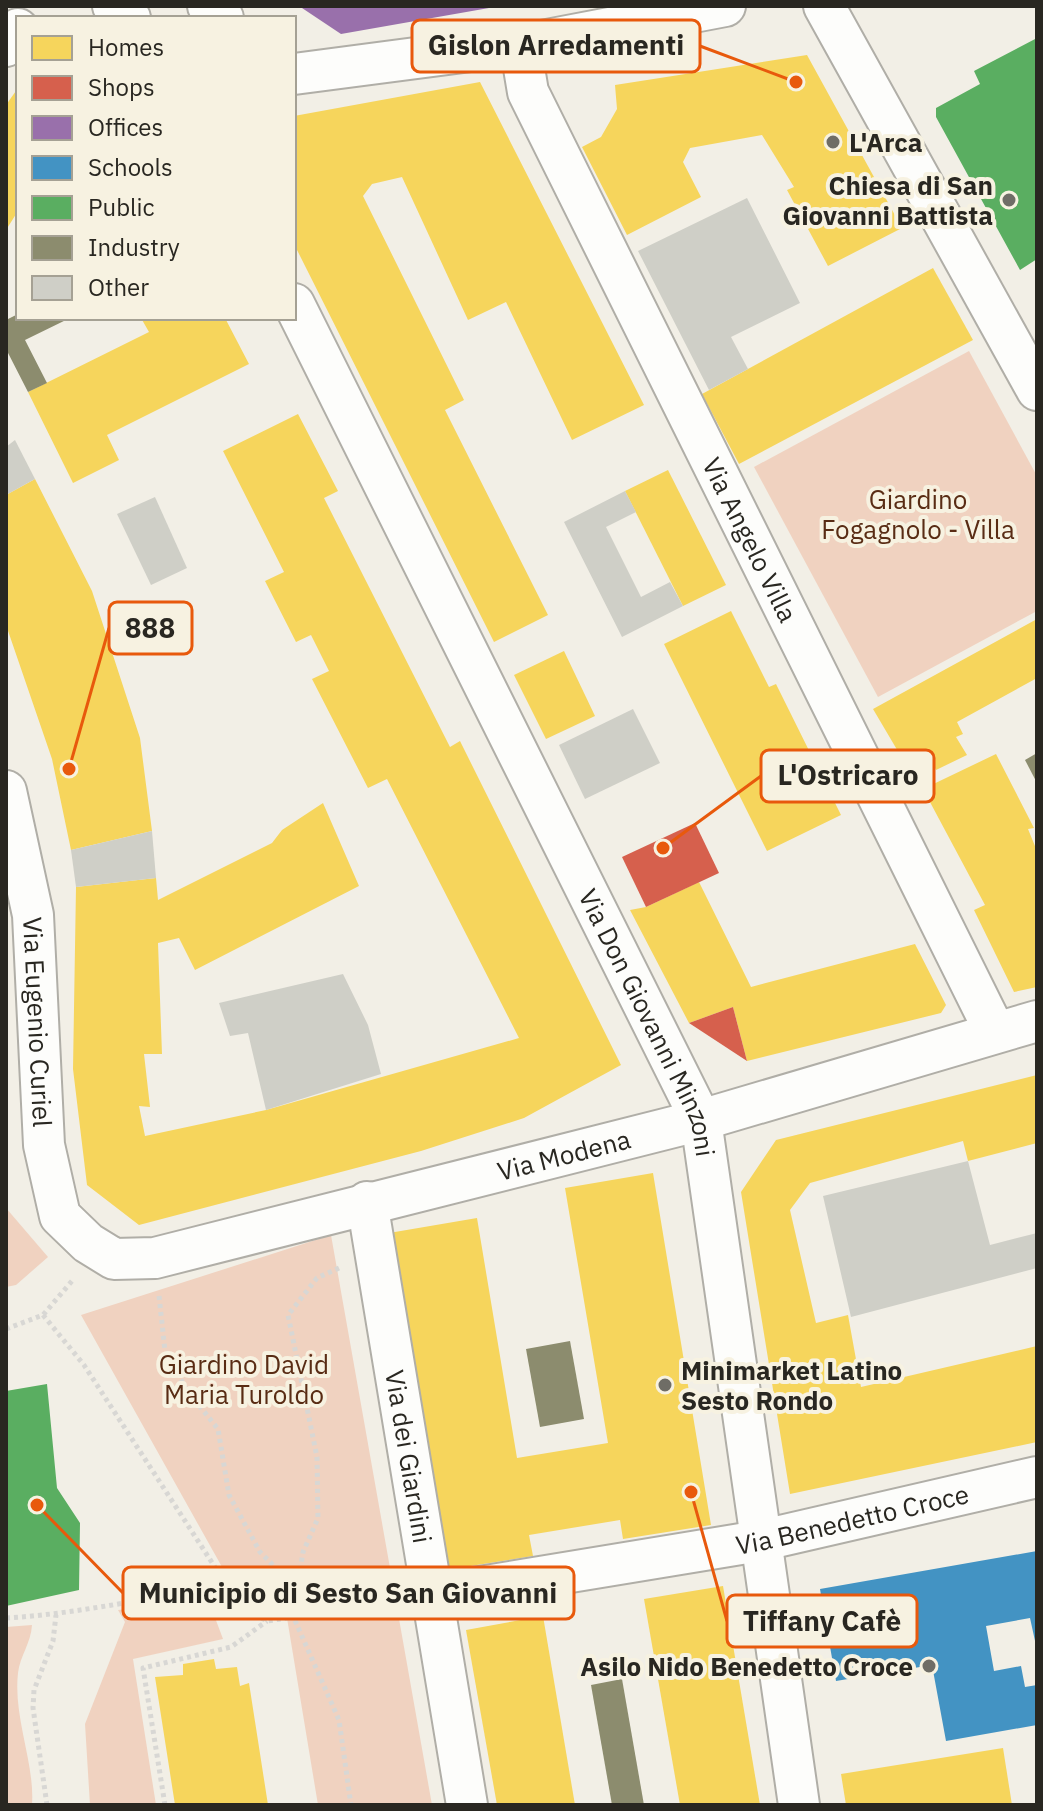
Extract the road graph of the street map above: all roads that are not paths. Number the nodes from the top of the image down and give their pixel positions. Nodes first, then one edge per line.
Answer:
1 (725, 6) edge
2 (824, 6) edge
3 (531, 43) junction
4 (296, 74) edge
5 (296, 308) edge
6 (1037, 390) edge
7 (6, 791) edge
8 (1037, 1021) edge
9 (995, 1032) junction
10 (701, 1120) junction
11 (367, 1202) junction
12 (88, 1243) joint
13 (1037, 1477) edge
14 (759, 1541) junction
15 (431, 1595) junction
16 (467, 1805) edge
17 (799, 1805) edge

1 - 3 street
2 - 6 street
3 - 4 street
3 - 9 street, Via Angelo Villa
5 - 10 street, Via Don Giovanni Minzoni
7 - 12 street, Via Eugenio Curiel
8 - 9 street, Via Modena
9 - 10 street, Via Modena
10 - 11 street, Via Modena
10 - 14 street, Via Don Giovanni Minzoni
11 - 12 street, Via Modena
11 - 15 street, Via dei Giardini
13 - 14 street, Via Benedetto Croce
14 - 15 street, Via Benedetto Croce
14 - 17 street, Via Don Giovanni Minzoni
15 - 16 street, Via dei Giardini

